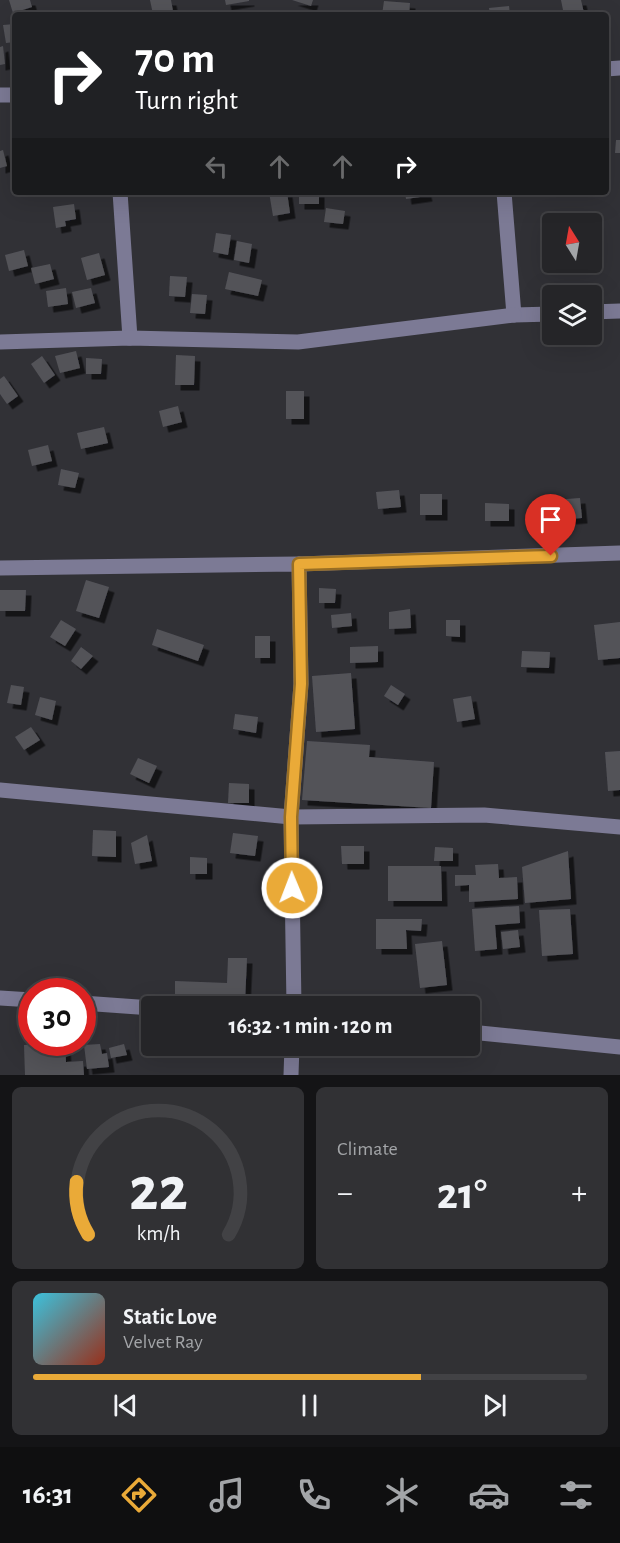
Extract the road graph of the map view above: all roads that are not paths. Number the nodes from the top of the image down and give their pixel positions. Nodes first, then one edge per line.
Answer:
1 (120, 195) edge
2 (504, 195) edge
3 (620, 311) edge
4 (602, 312) edge
5 (542, 314) edge
6 (514, 315) junction
7 (130, 338) junction
8 (0, 342) edge
9 (620, 554) edge
10 (299, 564) junction
11 (0, 568) edge
12 (0, 790) edge
13 (291, 817) junction
14 (620, 827) edge
15 (294, 996) edge
16 (0, 998) edge
17 (18, 999) edge
18 (96, 1005) edge
19 (141, 1007) edge
20 (480, 1033) edge
21 (620, 1047) edge
22 (292, 1056) edge
23 (291, 1075) edge

1 - 7 street
2 - 6 street
3 - 4 street
5 - 6 street
6 - 7 street
7 - 8 street
9 - 10 street
10 - 11 street
10 - 13 street
12 - 13 street
13 - 14 street
13 - 15 street
16 - 17 street
18 - 19 street
20 - 21 street
22 - 23 street

